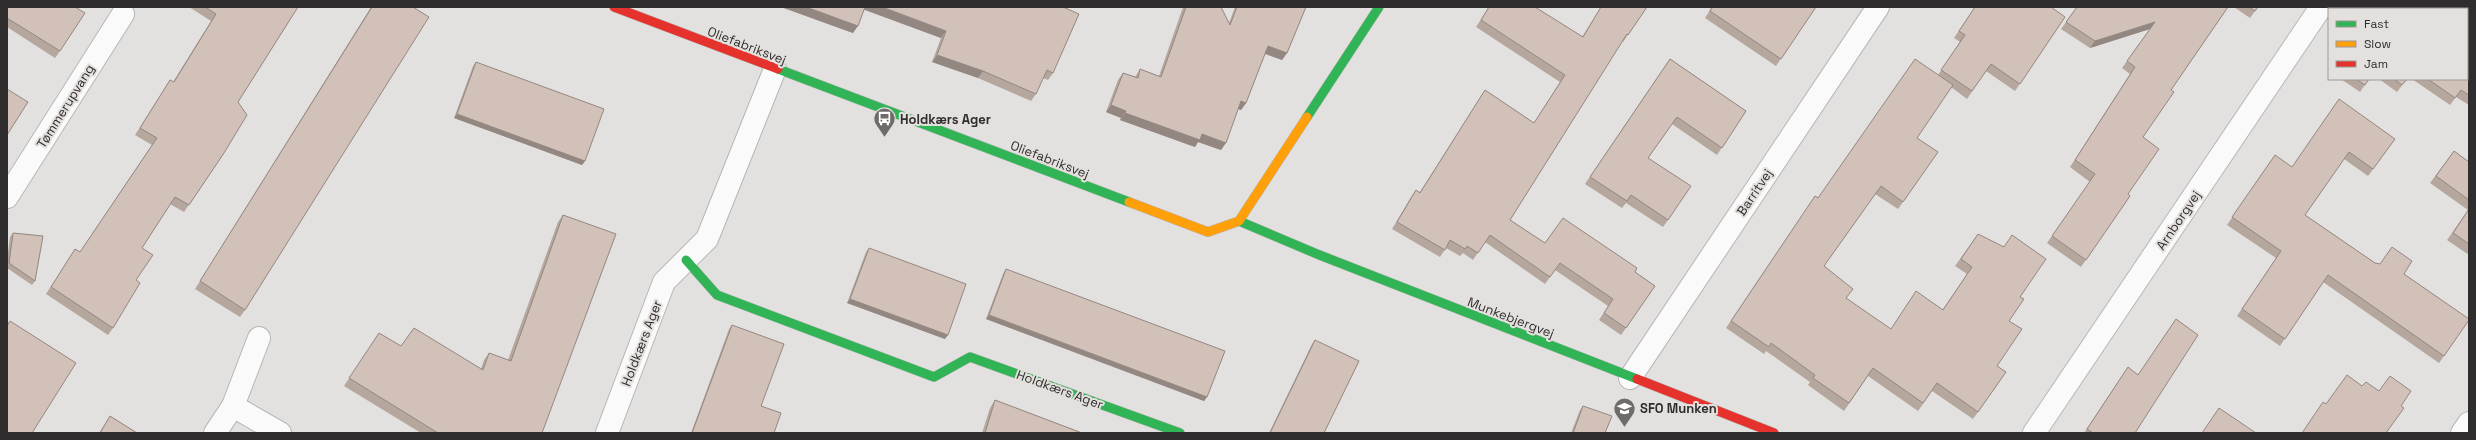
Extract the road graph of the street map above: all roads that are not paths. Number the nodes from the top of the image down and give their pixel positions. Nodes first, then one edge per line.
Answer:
1 (614, 7) edge
2 (1379, 7) edge
3 (1878, 7) edge
4 (2321, 7) edge
5 (124, 14) dead end
6 (775, 69) junction
7 (7, 197) edge
8 (1239, 221) junction
9 (686, 260) junction
10 (259, 338) dead end
11 (1630, 378) junction
12 (233, 406) junction
13 (2469, 423) edge
14 (215, 433) edge
15 (280, 433) edge
16 (607, 433) edge
17 (1180, 433) edge
18 (1774, 433) edge
19 (2034, 433) edge
20 (2462, 433) edge

1 - 6 street, Oliefabriksvej
2 - 8 street
3 - 11 street, Barritvej
4 - 19 street, Arnborgvej
5 - 7 street, Tømmerupvang
6 - 8 street, Oliefabriksvej
6 - 9 street, Holdkærs Ager
8 - 11 street, Munkebjergvej
9 - 16 street, Holdkærs Ager
9 - 17 street, Holdkærs Ager
10 - 12 street
11 - 18 street, Munkebjergvej
12 - 14 street
12 - 15 street
13 - 20 street

